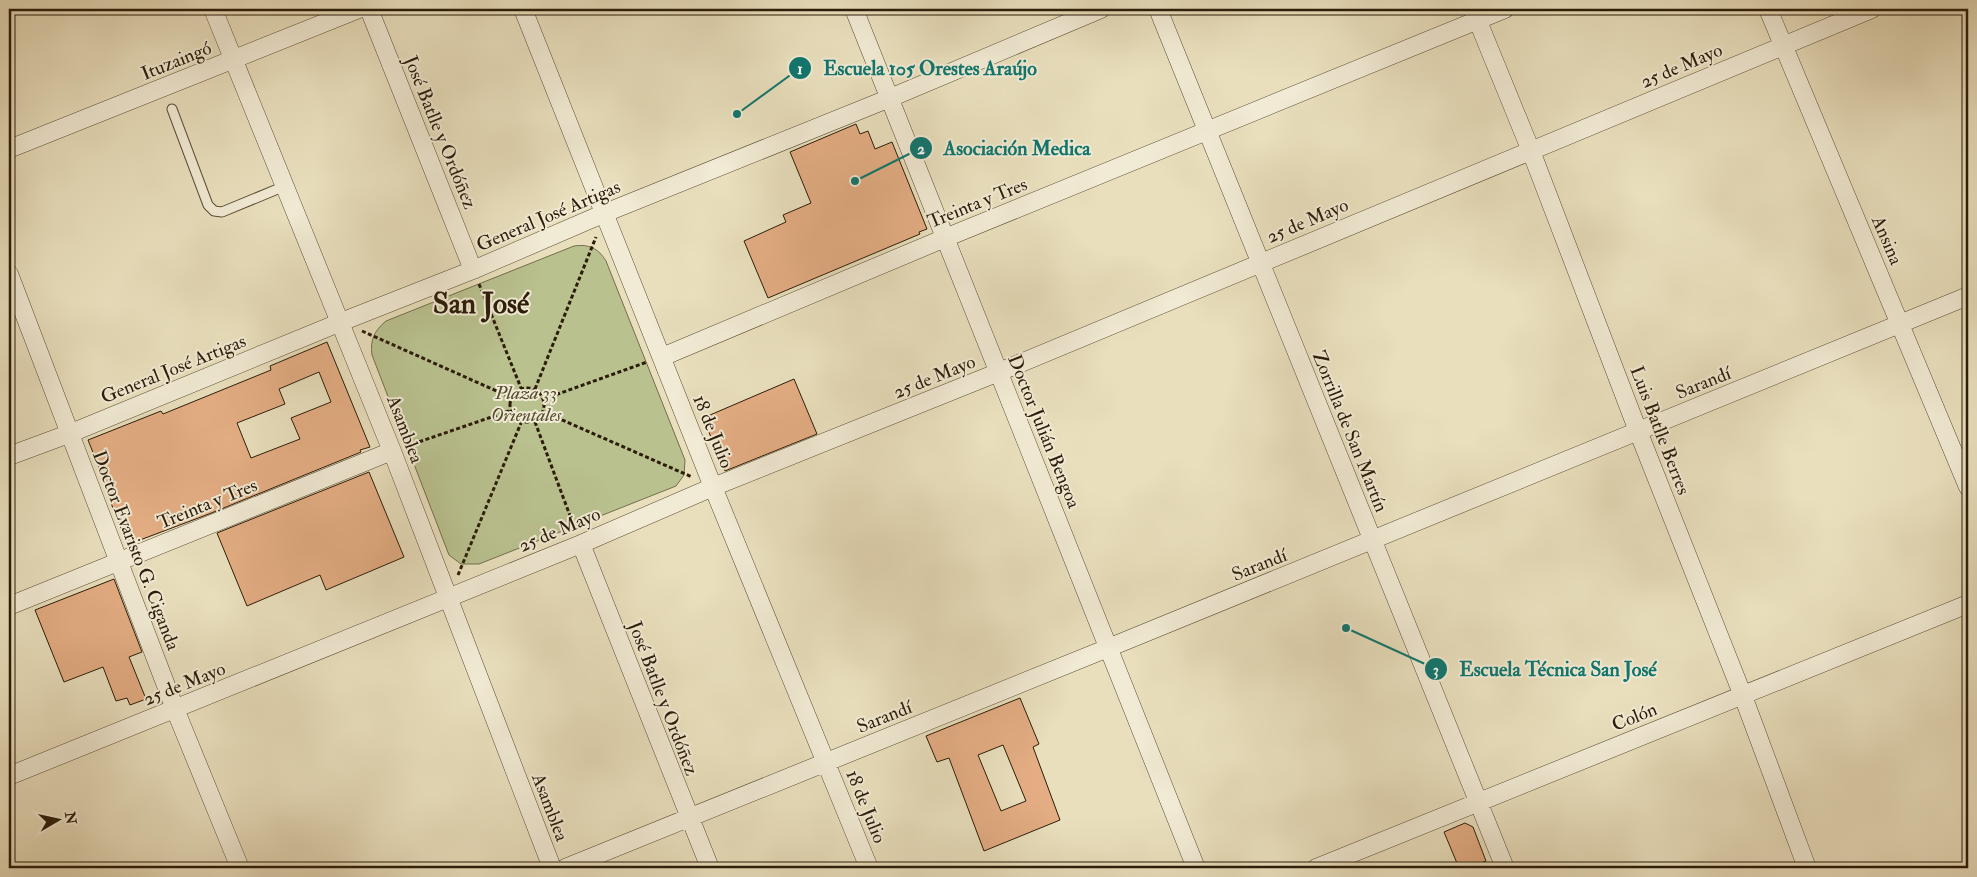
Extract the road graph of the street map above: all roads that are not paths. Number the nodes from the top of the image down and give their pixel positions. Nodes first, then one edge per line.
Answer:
1 (212, 9) edge
2 (359, 9) edge
3 (369, 9) edge
4 (523, 9) edge
5 (854, 9) edge
6 (1101, 9) edge
7 (1158, 9) edge
8 (1505, 9) edge
9 (1768, 9) edge
10 (1872, 9) edge
11 (1475, 14) edge
12 (1783, 45) junction
13 (234, 60) junction
14 (890, 98) junction
15 (172, 109) dead end
16 (1208, 130) junction
17 (9, 149) edge
18 (1531, 151) junction
19 (285, 186) junction
20 (606, 213) junction
21 (946, 238) junction
22 (1261, 263) junction
23 (473, 270) junction
24 (9, 274) edge
25 (1968, 296) edge
26 (341, 322) junction
27 (1900, 324) junction
28 (662, 357) junction
29 (999, 372) junction
30 (1638, 432) junction
31 (71, 433) junction
32 (392, 451) junction
33 (9, 456) edge
34 (713, 487) junction
35 (1968, 487) edge
36 (1372, 540) junction
37 (581, 544) junction
38 (119, 562) junction
39 (448, 598) junction
40 (1968, 604) edge
41 (9, 606) edge
42 (1108, 648) junction
43 (1742, 696) junction
44 (175, 709) junction
45 (827, 763) junction
46 (9, 776) edge
47 (1478, 802) junction
48 (689, 819) junction
49 (240, 868) edge
50 (552, 868) edge
51 (565, 868) edge
52 (710, 868) edge
53 (869, 868) edge
54 (1196, 868) edge
55 (1316, 868) edge
56 (1505, 868) edge
57 (1807, 868) edge

1 - 13 street, Asamblea
2 - 13 street, Ituzaingó
3 - 23 street, José Batlle y Ordóñez
4 - 20 street, 18 de Julio
5 - 14 street, Doctor Julián Bengoa
6 - 14 street, General José Artigas
7 - 16 street, Zorrilla de San Martín
8 - 11 street, Treinta y Tres
9 - 12 street, Ansina
10 - 12 street, 25 de Mayo
11 - 16 street, Treinta y Tres
11 - 18 street, Luis Batlle Berres
12 - 18 street, 25 de Mayo
12 - 27 street, Ansina
13 - 17 street, Ituzaingó
13 - 19 street, Asamblea
14 - 20 street, General José Artigas
14 - 21 street, Doctor Julián Bengoa
15 - 19 lane
16 - 21 street, Treinta y Tres
16 - 22 street, Zorrilla de San Martín
18 - 22 street, 25 de Mayo
18 - 30 street, Luis Batlle Berres
19 - 26 street, Asamblea
20 - 23 street, General José Artigas
20 - 28 street, 18 de Julio
21 - 28 street, Treinta y Tres
21 - 29 street, Doctor Julián Bengoa
22 - 29 street, 25 de Mayo
22 - 36 street, Zorrilla de San Martín
23 - 26 street, General José Artigas
24 - 31 street, Doctor Evaristo G. Ciganda
25 - 27 street, Sarandí
26 - 31 street, General José Artigas
26 - 32 street, Asamblea
27 - 30 street, Sarandí
27 - 35 street, Ansina
28 - 34 street, 18 de Julio
29 - 34 street, 25 de Mayo
29 - 42 street, Doctor Julián Bengoa
30 - 36 street, Sarandí
30 - 43 street, Luis Batlle Berres
31 - 33 street, General José Artigas
31 - 38 street, Doctor Evaristo G. Ciganda
32 - 38 street, Treinta y Tres
32 - 39 street, Asamblea
34 - 37 street, 25 de Mayo
34 - 45 street, 18 de Julio
36 - 42 street, Sarandí
36 - 47 street, Zorrilla de San Martín
37 - 39 street, 25 de Mayo
37 - 48 street, José Batlle y Ordóñez
38 - 41 street, Treinta y Tres
38 - 44 street, Doctor Evaristo G. Ciganda
39 - 44 street, 25 de Mayo
39 - 50 street, Asamblea
40 - 43 street, Colón
42 - 45 street, Sarandí
42 - 54 street, Doctor Julián Bengoa
43 - 47 street, Colón
43 - 57 street, Luis Batlle Berres
44 - 46 street, 25 de Mayo
44 - 49 street, Doctor Evaristo G. Ciganda
45 - 48 street, Sarandí
45 - 53 street, 18 de Julio
47 - 55 street, Colón
47 - 56 street, Zorrilla de San Martín
48 - 51 street, Sarandí
48 - 52 street, José Batlle y Ordóñez

